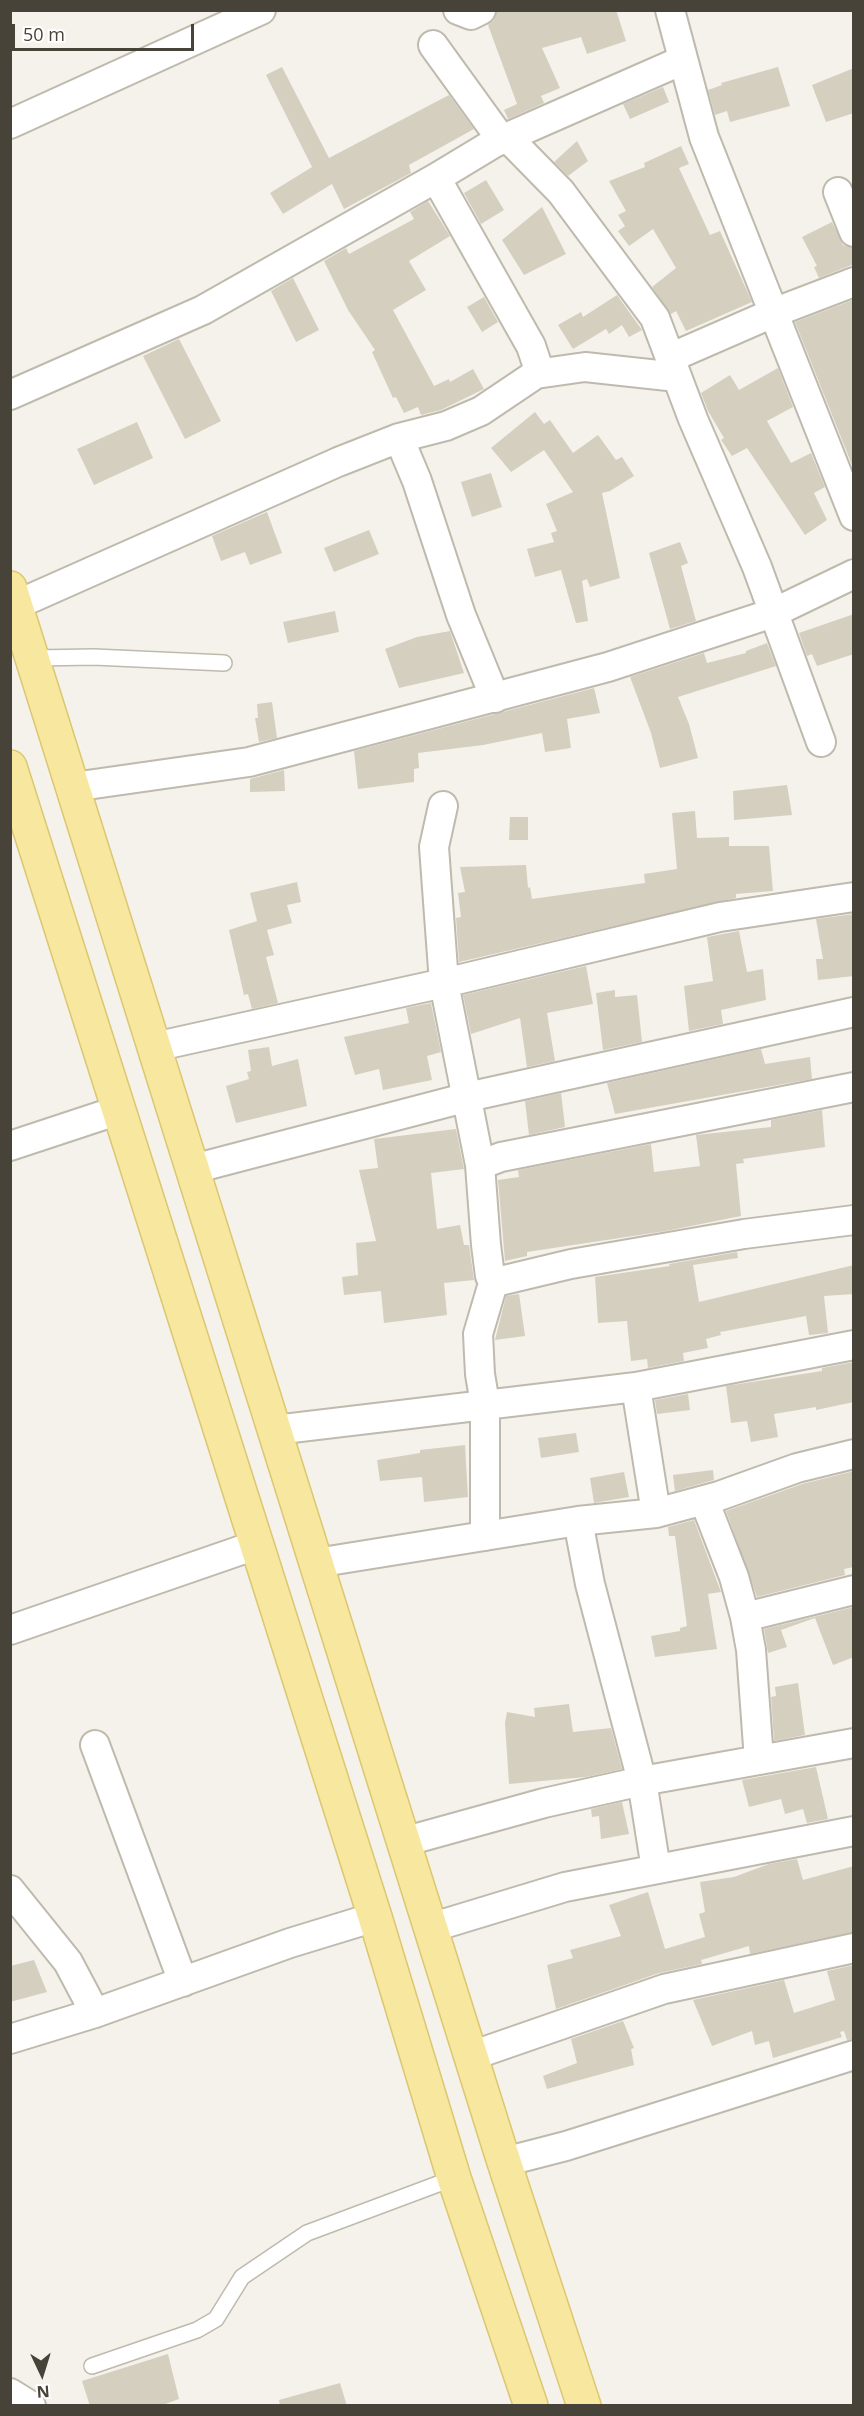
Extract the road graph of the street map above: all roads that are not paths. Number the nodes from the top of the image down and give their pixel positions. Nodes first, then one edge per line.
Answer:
1 (261, 10) edge
2 (458, 10) edge
3 (481, 10) edge
4 (670, 10) edge
5 (228, 17) edge
6 (433, 45) dead end
7 (683, 60) junction
8 (10, 124) edge
9 (501, 139) junction
10 (436, 178) junction
11 (838, 192) dead end
12 (854, 232) edge
13 (854, 282) edge
14 (773, 312) junction
15 (674, 367) junction
16 (536, 374) junction
17 (10, 395) edge
18 (399, 438) junction
19 (854, 516) edge
20 (854, 574) edge
21 (13, 596) edge
22 (773, 612) junction
23 (33, 658) junction
24 (224, 663) dead end
25 (495, 698) junction
26 (821, 742) dead end
27 (10, 767) edge
28 (73, 788) junction
29 (443, 806) dead end
30 (854, 897) edge
31 (444, 982) junction
32 (854, 1012) edge
33 (154, 1047) junction
34 (854, 1087) edge
35 (468, 1097) junction
36 (119, 1110) junction
37 (10, 1146) edge
38 (480, 1165) junction
39 (193, 1169) junction
40 (854, 1220) edge
41 (494, 1280) junction
42 (854, 1345) edge
43 (636, 1387) junction
44 (485, 1404) junction
45 (274, 1430) junction
46 (854, 1454) edge
47 (704, 1500) junction
48 (656, 1513) junction
49 (578, 1521) junction
50 (484, 1536) junction
51 (256, 1545) junction
52 (316, 1563) junction
53 (854, 1590) edge
54 (745, 1617) junction
55 (10, 1630) edge
56 (854, 1743) edge
57 (95, 1745) dead end
58 (759, 1760) junction
59 (642, 1781) junction
60 (854, 1831) edge
61 (403, 1842) junction
62 (656, 1869) junction
63 (10, 1890) edge
64 (375, 1917) junction
65 (430, 1928) junction
66 (854, 1948) edge
67 (183, 1982) junction
68 (95, 2013) junction
69 (10, 2039) edge
70 (854, 2055) edge
71 (471, 2056) junction
72 (504, 2162) junction
73 (454, 2178) junction
74 (92, 2366) dead end
75 (10, 2393) edge
76 (31, 2406) edge
77 (531, 2406) edge
78 (584, 2406) edge

1 - 5 street
2 - 3 street
4 - 7 street
5 - 8 street
6 - 9 street
7 - 9 street
7 - 14 street
9 - 10 street
9 - 15 street
10 - 16 street
10 - 17 street
11 - 12 street
13 - 14 street
14 - 15 street
14 - 19 street
15 - 16 street
15 - 22 street
16 - 18 street
18 - 21 street
18 - 25 street
20 - 22 street
21 - 23 main road
22 - 25 street
22 - 26 street
23 - 24 lane
23 - 28 main road
25 - 28 street
27 - 36 main road
28 - 33 main road
29 - 31 street
30 - 31 street
31 - 33 street
31 - 35 street
32 - 35 street
33 - 39 main road
34 - 38 street
35 - 38 street
35 - 39 street
36 - 37 street
36 - 51 main road
38 - 41 street
39 - 45 main road
40 - 41 street
41 - 44 street
42 - 43 street
43 - 44 street
43 - 48 street
44 - 45 street
44 - 50 street
45 - 52 main road
46 - 47 street
47 - 48 street
47 - 54 street
48 - 49 street
49 - 50 street
49 - 59 street
50 - 52 street
51 - 55 street
51 - 64 main road
52 - 61 main road
53 - 54 street
54 - 58 street
56 - 58 street
57 - 67 street
58 - 59 street
59 - 61 street
59 - 62 street
60 - 62 street
61 - 65 main road
62 - 65 street
63 - 68 street
64 - 67 street
64 - 73 main road
65 - 71 main road
66 - 71 street
67 - 68 street
68 - 69 street
70 - 72 street
71 - 72 main road
72 - 78 main road
73 - 74 lane
73 - 77 main road
75 - 76 street

